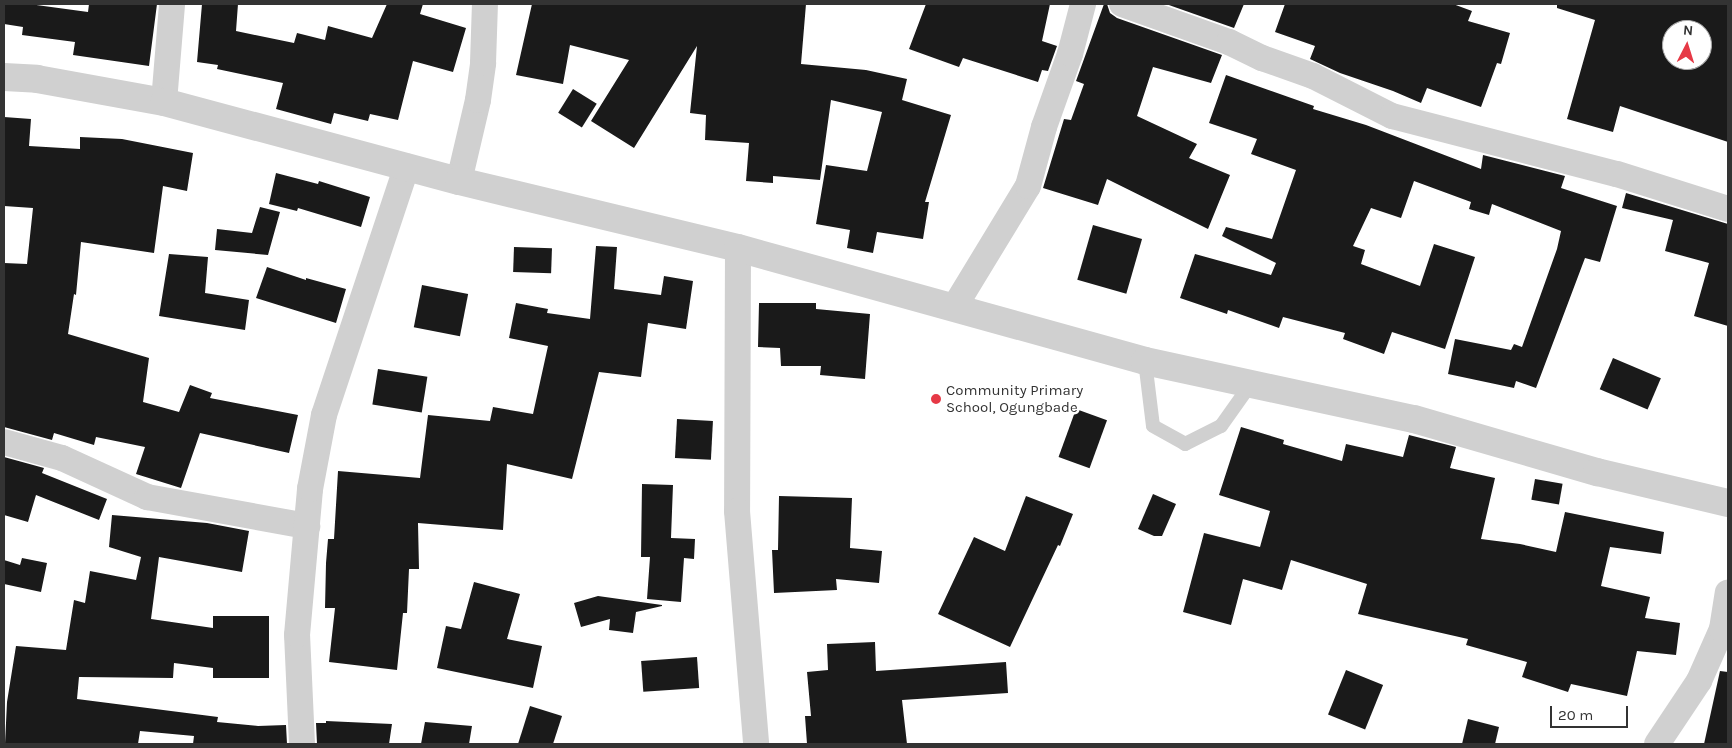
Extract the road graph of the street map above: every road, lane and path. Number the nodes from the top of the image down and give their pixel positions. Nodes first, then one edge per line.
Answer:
1 (172, 4) edge
2 (485, 4) edge
3 (1083, 4) edge
4 (1122, 4) edge
5 (4, 77) edge
6 (164, 102) junction
7 (407, 166) junction
8 (459, 182) junction
9 (1728, 209) edge
10 (738, 248) junction
11 (955, 306) junction
12 (1145, 361) junction
13 (1250, 385) junction
14 (4, 442) edge
15 (1728, 503) edge
16 (306, 526) junction
17 (1728, 592) edge
18 (302, 744) edge
19 (756, 744) edge
20 (1657, 744) edge

1 - 6 street
2 - 8 street
3 - 11 street
4 - 9 street
5 - 6 street
6 - 7 street
7 - 8 street
7 - 16 street
8 - 10 street
10 - 11 street
10 - 19 street
11 - 12 street
12 - 13 street
12 - 13 lane
13 - 15 street
14 - 16 street
16 - 18 street
17 - 20 street

